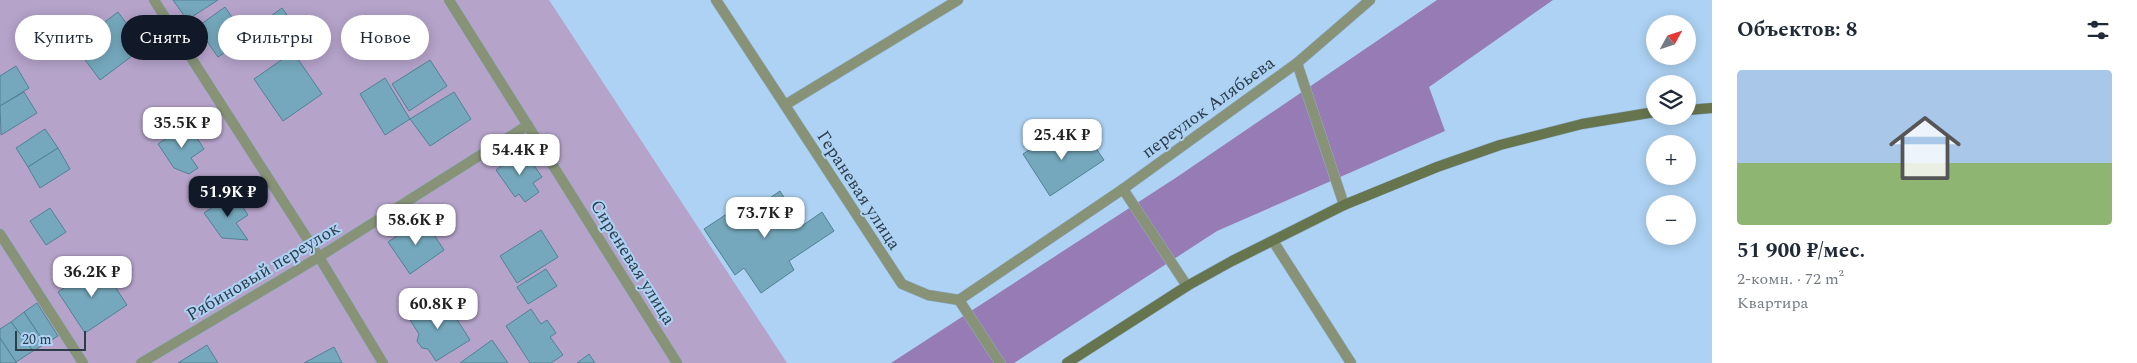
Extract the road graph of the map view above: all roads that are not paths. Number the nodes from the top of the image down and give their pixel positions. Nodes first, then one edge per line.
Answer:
1 (154, 0) edge
2 (449, 0) edge
3 (716, 0) edge
4 (958, 0) edge
5 (1370, 0) edge
6 (1296, 63) junction
7 (785, 105) junction
8 (1712, 108) edge
9 (1696, 109) edge
10 (1646, 113) edge
11 (528, 124) junction
12 (1123, 189) junction
13 (1344, 206) junction
14 (0, 234) edge
15 (1273, 241) junction
16 (319, 257) junction
17 (1187, 286) junction
18 (959, 300) junction
19 (83, 363) edge
20 (141, 363) edge
21 (383, 363) edge
22 (677, 363) edge
23 (1000, 363) edge
24 (1067, 363) edge
25 (1351, 363) edge

1 - 16 lane
2 - 11 lane, Сиреневая улица
3 - 7 lane, Гераневая улица
4 - 7 lane
5 - 6 lane, переулок Алябьева
6 - 12 lane, переулок Алябьева
6 - 13 lane
7 - 18 lane, Гераневая улица
8 - 9 main road
10 - 13 main road
11 - 16 lane, Рябиновый переулок
11 - 22 lane, Сиреневая улица
12 - 17 lane
12 - 18 lane, переулок Алябьева
13 - 15 main road
14 - 19 lane
15 - 17 main road
15 - 25 lane
16 - 20 lane, Рябиновый переулок
16 - 21 lane
17 - 24 main road
18 - 23 lane

